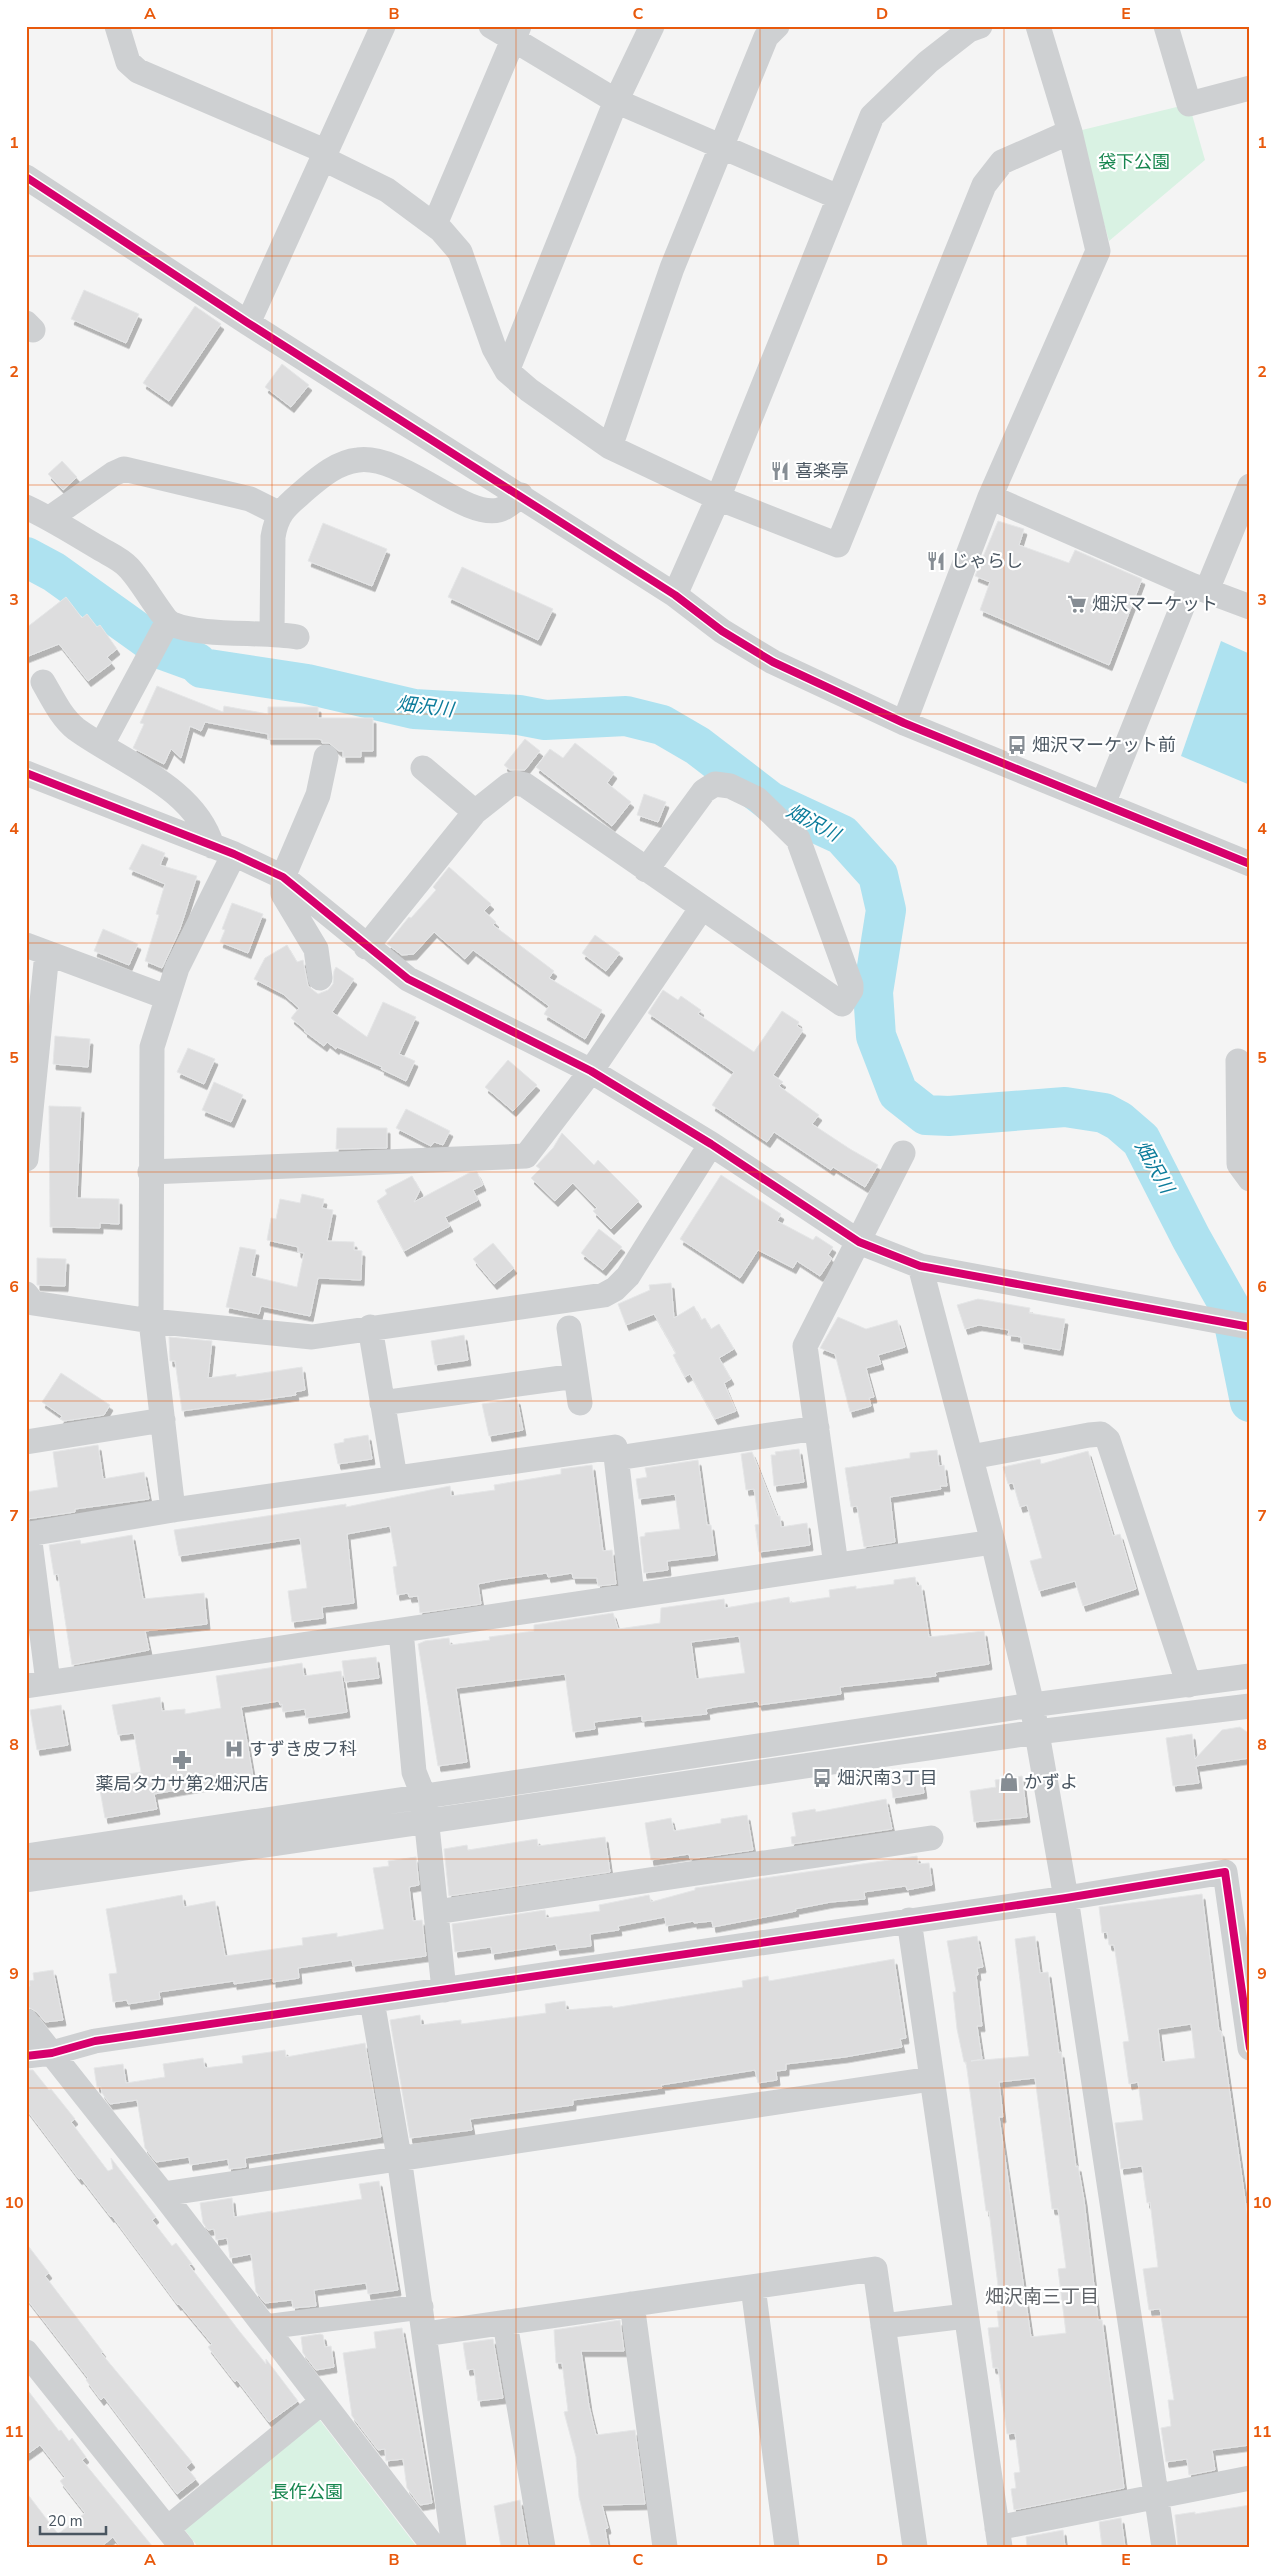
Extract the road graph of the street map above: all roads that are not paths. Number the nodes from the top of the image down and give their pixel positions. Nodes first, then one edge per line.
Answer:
1 (117, 26) edge
2 (383, 26) edge
3 (491, 26) edge
4 (652, 26) edge
5 (777, 26) edge
6 (980, 26) edge
7 (1038, 26) edge
8 (1166, 26) edge
9 (516, 33) edge
10 (1250, 88) edge
11 (616, 101) junction
12 (1070, 132) junction
13 (723, 146) junction
14 (325, 155) junction
15 (26, 177) edge
16 (838, 196) junction
17 (435, 224) junction
18 (248, 323) junction
19 (508, 370) junction
20 (610, 447) junction
21 (1250, 486) edge
22 (521, 495) junction
23 (990, 497) junction
24 (718, 498) junction
25 (26, 507) edge
26 (280, 514) junction
27 (50, 518) junction
28 (1199, 587) junction
29 (675, 595) junction
30 (1250, 607) edge
31 (168, 621) junction
32 (272, 633) junction
33 (296, 637) dead end
34 (43, 682) dead end
35 (904, 723) junction
36 (102, 744) junction
37 (326, 757) dead end
38 (423, 768) dead end
39 (26, 773) edge
40 (1103, 804) junction
41 (476, 812) junction
42 (223, 850) junction
43 (1250, 864) edge
44 (646, 870) junction
45 (282, 877) junction
46 (701, 909) junction
47 (366, 947) junction
48 (36, 949) edge
49 (320, 978) dead end
50 (166, 997) junction
51 (1238, 1061) dead end
52 (591, 1071) junction
53 (711, 1144) junction
54 (903, 1153) dead end
55 (26, 1159) edge
56 (150, 1172) junction
57 (1250, 1179) edge
58 (859, 1242) junction
59 (920, 1266) junction
60 (28, 1302) edge
61 (151, 1321) junction
62 (370, 1327) junction
63 (1250, 1327) edge
64 (569, 1328) dead end
65 (576, 1376) junction
66 (382, 1403) junction
67 (580, 1403) dead end
68 (163, 1420) junction
69 (817, 1428) junction
70 (26, 1442) edge
71 (970, 1457) junction
72 (617, 1458) junction
73 (395, 1478) junction
74 (173, 1510) junction
75 (993, 1542) junction
76 (836, 1565) junction
77 (632, 1595) junction
78 (401, 1631) junction
79 (1250, 1676) edge
80 (37, 1684) edge
81 (1189, 1685) junction
82 (1032, 1706) junction
83 (1240, 1708) edge
84 (1037, 1732) junction
85 (424, 1798) junction
86 (427, 1822) junction
87 (931, 1838) dead end
88 (26, 1856) edge
89 (26, 1880) edge
90 (1066, 1898) junction
91 (436, 1912) junction
92 (909, 1920) junction
93 (444, 1990) junction
94 (372, 2001) junction
95 (26, 2021) edge
96 (1250, 2048) edge
97 (52, 2053) junction
98 (26, 2056) edge
99 (931, 2078) junction
100 (399, 2157) junction
101 (163, 2194) junction
102 (754, 2287) junction
103 (632, 2304) junction
104 (421, 2307) junction
105 (966, 2316) junction
106 (505, 2322) junction
107 (884, 2326) junction
108 (265, 2327) junction
109 (425, 2334) junction
110 (26, 2352) edge
111 (322, 2402) junction
112 (1250, 2478) edge
113 (1156, 2495) junction
114 (175, 2538) edge
115 (998, 2538) edge
116 (434, 2547) edge
117 (454, 2547) edge
118 (542, 2547) edge
119 (665, 2547) edge
120 (787, 2547) edge
121 (915, 2547) edge
122 (1164, 2547) edge

1 - 14 street
2 - 14 street
3 - 9 street
4 - 11 street
5 - 13 street
6 - 16 street
7 - 12 street
8 - 10 street
9 - 11 street
9 - 17 street
11 - 13 street
11 - 19 street
12 - 23 street
12 - 24 street
13 - 16 street
13 - 20 street
14 - 17 street
14 - 18 street
15 - 18 street
16 - 24 street
17 - 19 street
18 - 22 street
19 - 20 street
20 - 24 street
21 - 28 street
22 - 26 street
22 - 29 street
23 - 28 street
23 - 35 street
24 - 29 street
25 - 27 street
26 - 27 street
26 - 32 street
27 - 31 street
28 - 30 street
28 - 40 street
29 - 35 street
31 - 32 street
31 - 36 street
32 - 33 street
34 - 36 street
35 - 40 street
36 - 42 street
37 - 45 street
38 - 41 street
39 - 42 street
40 - 43 street
41 - 44 street
41 - 47 street
42 - 45 street
42 - 50 street
44 - 46 street
44 - 46 street
45 - 47 street
45 - 49 street
46 - 52 street
47 - 52 street
48 - 50 street
48 - 55 street
50 - 56 street
51 - 57 street
52 - 53 street
52 - 56 street
53 - 58 street
53 - 62 street
54 - 58 street
56 - 61 street
58 - 59 street
58 - 69 street
59 - 63 street
59 - 71 street
60 - 61 street
61 - 62 street
61 - 68 street
62 - 66 street
64 - 65 street
65 - 66 street
65 - 67 street
66 - 73 street
68 - 70 street
68 - 74 street
69 - 72 street
69 - 76 street
71 - 75 street
71 - 81 street
72 - 73 street
72 - 77 street
73 - 74 street
74 - 80 street
75 - 76 street
75 - 82 street
76 - 77 street
77 - 78 street
78 - 80 street
78 - 85 street
79 - 81 street
81 - 82 street
82 - 84 street
82 - 85 street
83 - 84 street
84 - 86 street
84 - 90 street
85 - 86 street
85 - 88 street
86 - 89 street
86 - 91 street
87 - 91 street
90 - 92 street
90 - 96 street
90 - 113 street
91 - 93 street
92 - 93 street
92 - 99 street
93 - 94 street
94 - 97 street
94 - 100 street
95 - 97 street
97 - 98 street
97 - 101 street
99 - 100 street
99 - 105 street
100 - 101 street
100 - 104 street
101 - 108 street
102 - 103 street
102 - 107 street
102 - 120 street
103 - 106 street
103 - 119 street
104 - 108 street
104 - 109 street
105 - 107 street
105 - 115 street
106 - 109 street
106 - 118 street
107 - 121 street
108 - 111 street
109 - 117 street
110 - 114 street
111 - 114 street
111 - 116 street
112 - 113 street
113 - 115 street
113 - 122 street

